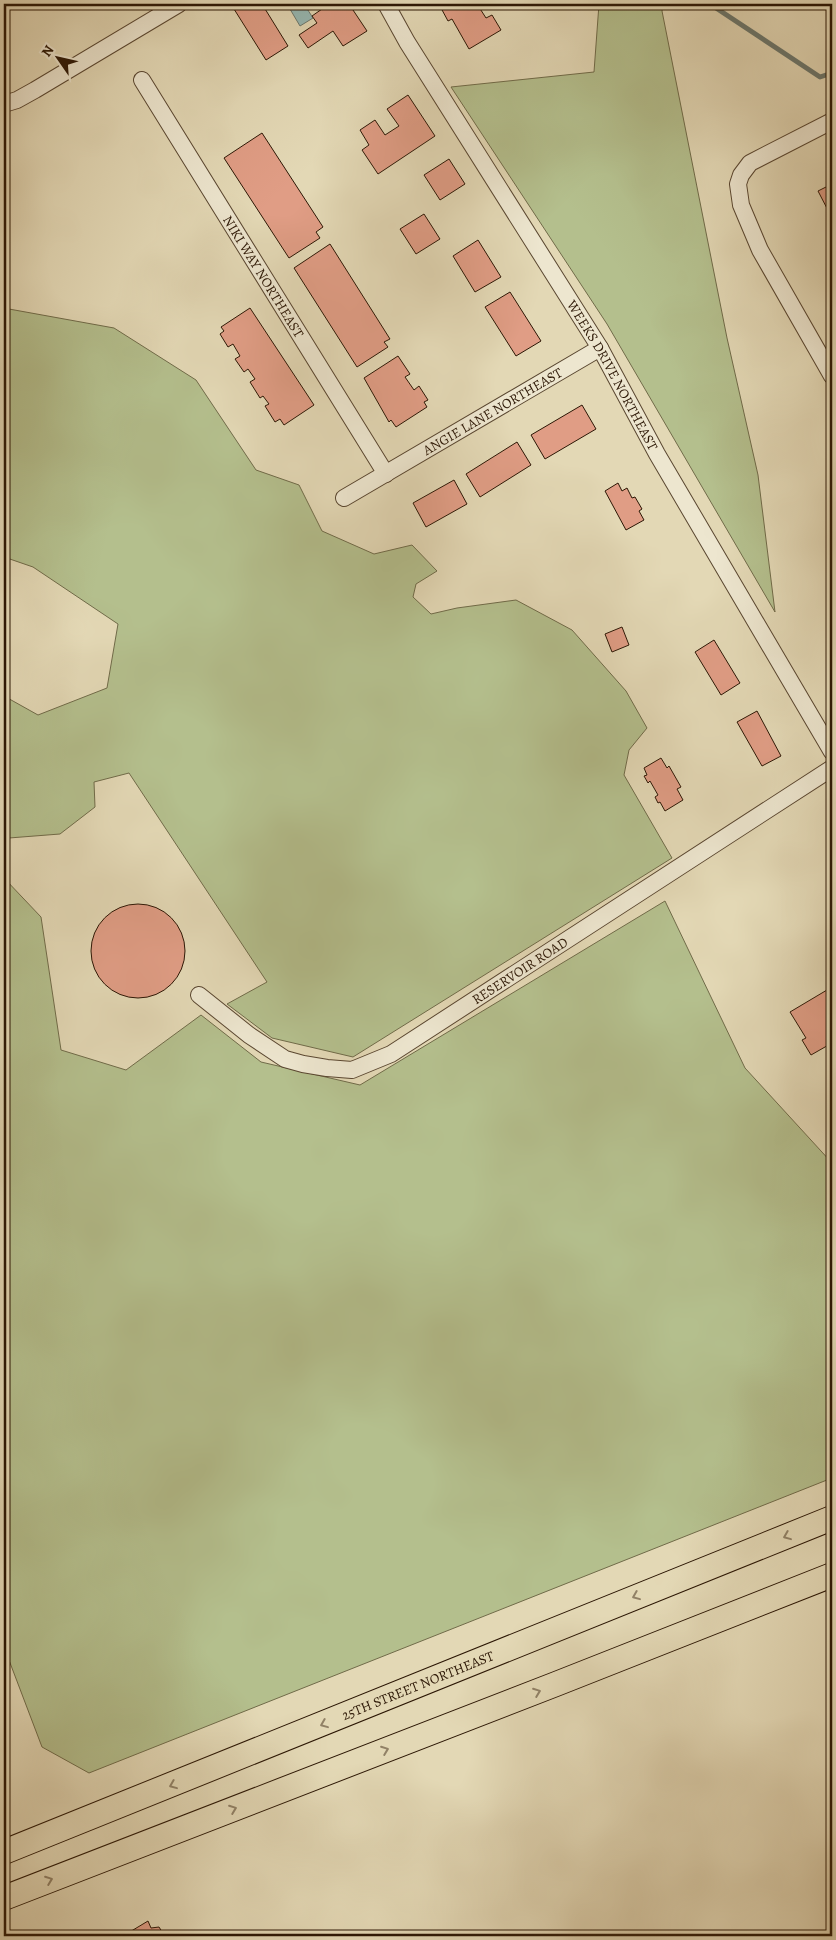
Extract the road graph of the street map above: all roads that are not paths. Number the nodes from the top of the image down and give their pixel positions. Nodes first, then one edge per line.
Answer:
1 (179, 4) edge
2 (386, 4) edge
3 (142, 80) dead end
4 (4, 104) edge
5 (832, 121) edge
6 (600, 348) junction
7 (832, 376) edge
8 (386, 474) junction
9 (344, 498) dead end
10 (832, 752) edge
11 (832, 768) edge
12 (199, 995) dead end
13 (832, 1518) edge
14 (832, 1574) edge
15 (4, 1852) edge
16 (4, 1898) edge

1 - 4 street
2 - 6 street, WEEKS DRIVE NORTHEAST
3 - 8 street, NIKI WAY NORTHEAST
5 - 7 street
6 - 8 street, ANGIE LANE NORTHEAST
6 - 10 street, WEEKS DRIVE NORTHEAST
8 - 9 street, ANGIE LANE NORTHEAST
11 - 12 street, RESERVOIR ROAD
13 -> 15 highway, 25TH STREET NORTHEAST
16 -> 14 highway

